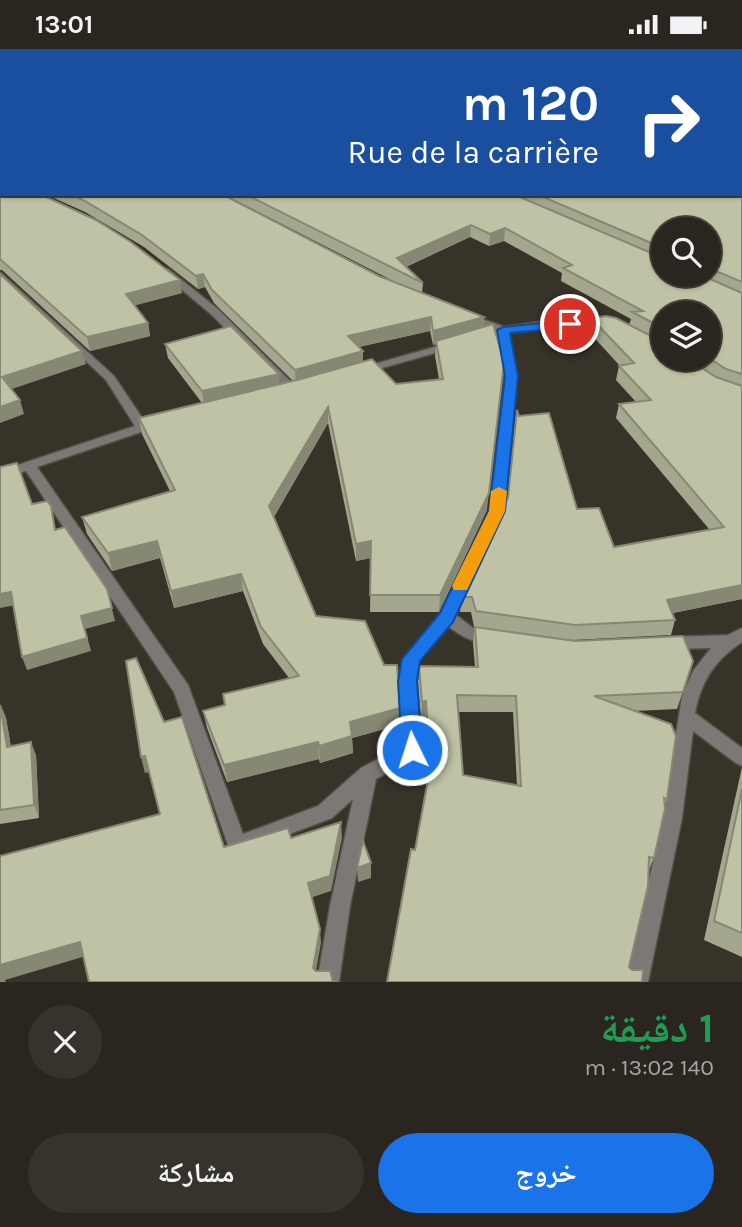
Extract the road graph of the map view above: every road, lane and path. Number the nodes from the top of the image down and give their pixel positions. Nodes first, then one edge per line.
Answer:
1 (156, 264) edge
2 (0, 275) edge
3 (455, 314) edge
4 (614, 325) edge
5 (503, 330) junction
6 (485, 336) edge
7 (462, 342) edge
8 (345, 376) edge
9 (306, 387) edge
10 (166, 420) edge
11 (141, 426) junction
12 (30, 467) junction
13 (0, 475) edge
14 (447, 617) junction
15 (736, 638) edge
16 (510, 640) edge
17 (654, 644) edge
18 (687, 717) junction
19 (742, 758) edge
20 (368, 774) junction
21 (328, 982) edge
22 (637, 982) edge

1 - 9 street
2 - 11 street
3 - 5 street
4 - 5 street
5 - 6 street
5 - 14 street
7 - 8 street
10 - 11 street
11 - 12 street
12 - 13 street
12 - 20 street
14 - 16 street
14 - 20 street
15 - 17 street
15 - 18 street
18 - 19 street
18 - 22 street
20 - 21 street

